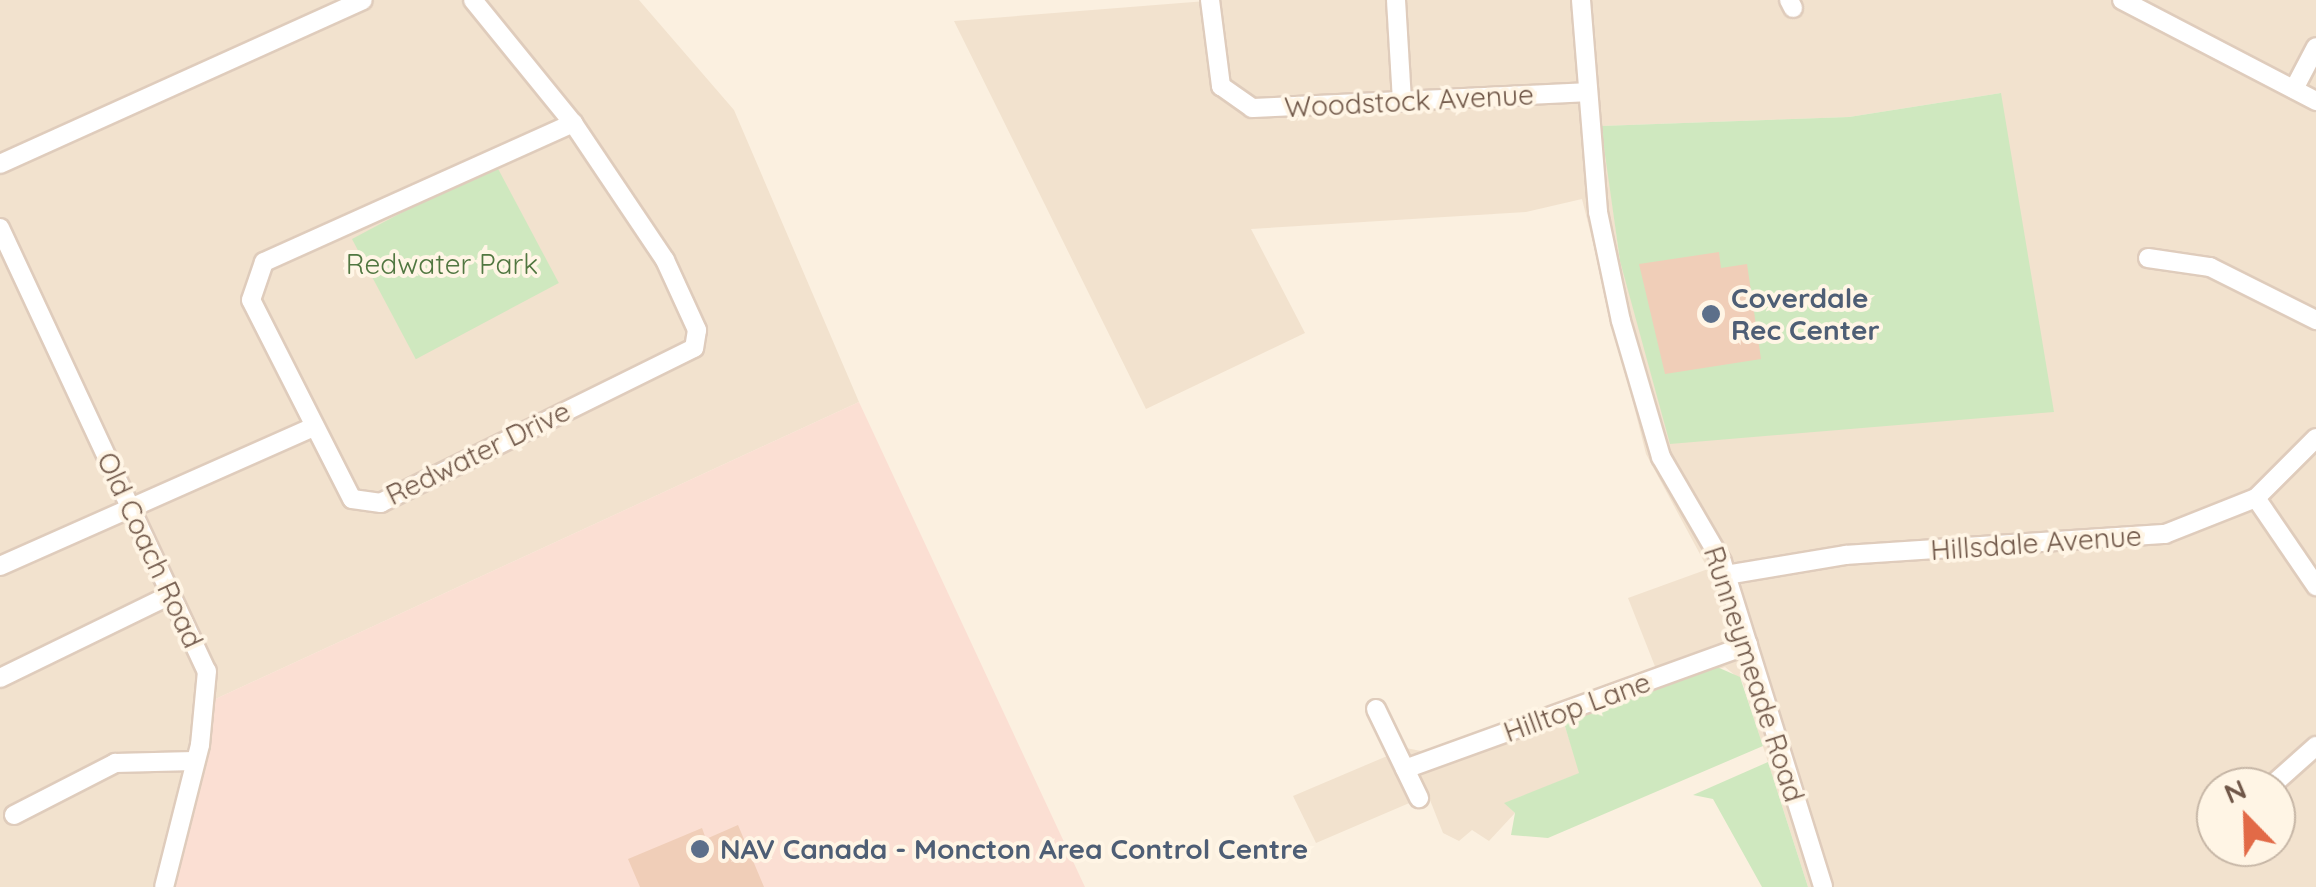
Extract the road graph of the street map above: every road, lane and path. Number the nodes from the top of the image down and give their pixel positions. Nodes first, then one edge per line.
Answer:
1 (363, 0) edge
2 (474, 0) edge
3 (1210, 0) edge
4 (1396, 0) edge
5 (1580, 0) edge
6 (2122, 0) edge
7 (2316, 47) edge
8 (2294, 89) junction
9 (1587, 92) junction
10 (2316, 101) edge
11 (1402, 102) junction
12 (573, 122) junction
13 (0, 164) edge
14 (0, 228) edge
15 (2148, 258) dead end
16 (2316, 320) edge
17 (312, 428) junction
18 (2316, 438) edge
19 (2256, 498) junction
20 (130, 505) junction
21 (0, 566) edge
22 (1726, 575) junction
23 (2316, 586) edge
24 (172, 594) junction
25 (1748, 645) junction
26 (0, 678) edge
27 (1376, 709) dead end
28 (2316, 746) edge
29 (194, 761) junction
30 (2292, 767) edge
31 (1405, 769) junction
32 (1419, 798) dead end
33 (14, 815) dead end
34 (164, 887) edge
35 (1823, 887) edge

1 - 13 street
2 - 12 street, Redwater Drive
3 - 11 street, Woodstock Avenue
4 - 11 street
5 - 9 street, Runneymeade Road
6 - 8 street
7 - 8 street
8 - 10 street
9 - 11 street, Woodstock Avenue
9 - 22 street, Runneymeade Road
12 - 17 street, Redwater Drive
12 - 17 street, Redwater Drive
14 - 20 street, Old Coach Road
15 - 16 street
17 - 20 street
18 - 19 street, Hillsdale Avenue
19 - 22 street, Hillsdale Avenue
19 - 23 street
20 - 21 street
20 - 24 street, Old Coach Road
22 - 25 street, Runneymeade Road
24 - 26 street
24 - 29 street, Old Coach Road
25 - 31 street, Hilltop Lane
25 - 35 street, Runneymeade Road
27 - 31 street
28 - 30 street
29 - 33 street
29 - 34 street, Old Coach Road
31 - 32 street

